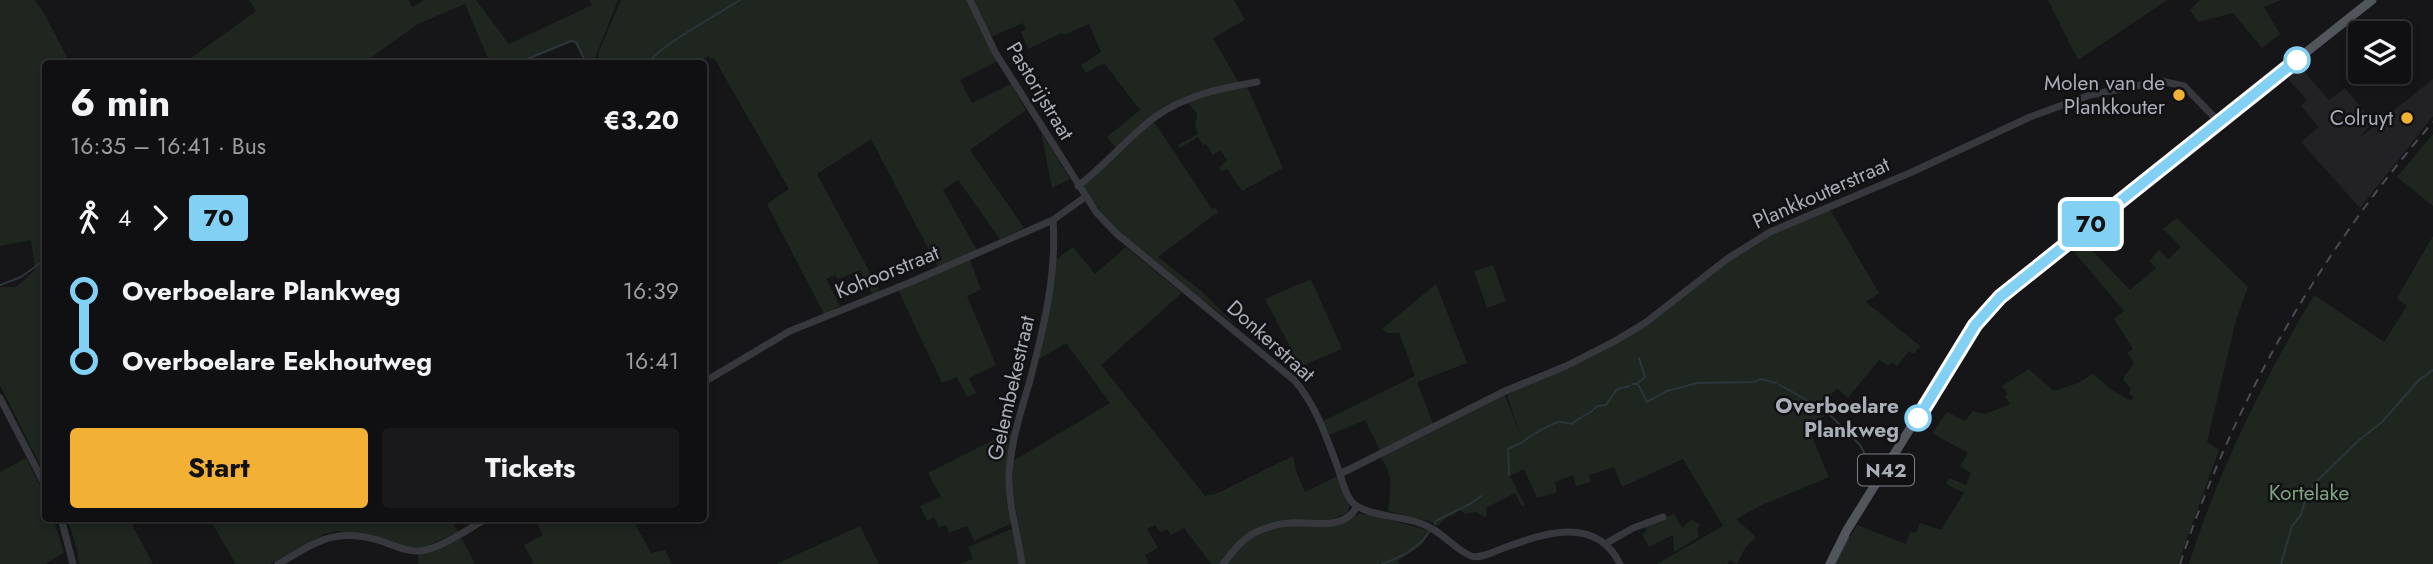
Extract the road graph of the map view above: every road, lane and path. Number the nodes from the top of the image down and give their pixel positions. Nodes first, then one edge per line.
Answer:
1 (970, 0) edge
2 (2372, 0) edge
3 (1257, 82) dead end
4 (2219, 122) junction
5 (1078, 186) junction
6 (1085, 197) junction
7 (1053, 220) junction
8 (707, 380) edge
9 (0, 398) edge
10 (1340, 474) junction
11 (42, 479) edge
12 (1357, 506) junction
13 (1663, 517) dead end
14 (62, 522) edge
15 (480, 522) edge
16 (1605, 544) junction
17 (1478, 560) edge
18 (73, 564) edge
19 (278, 564) edge
20 (1022, 564) edge
21 (1223, 564) edge
22 (1620, 564) edge
23 (1830, 564) edge

1 - 5 street, Pastorijstraat
2 - 4 main road, N42
3 - 5 street
4 - 10 street, Plankkouterstraat
4 - 23 main road, N42
5 - 6 street, Pastorijstraat
6 - 7 street, Kohoorstraat
6 - 10 street, Donkerstraat
7 - 8 street, Kohoorstraat
7 - 20 street, Gelembekestraat
9 - 11 street
10 - 12 street, Donkerstraat
12 - 17 street
12 - 21 street
13 - 16 street
14 - 18 street
15 - 19 street
16 - 17 street
16 - 22 street

